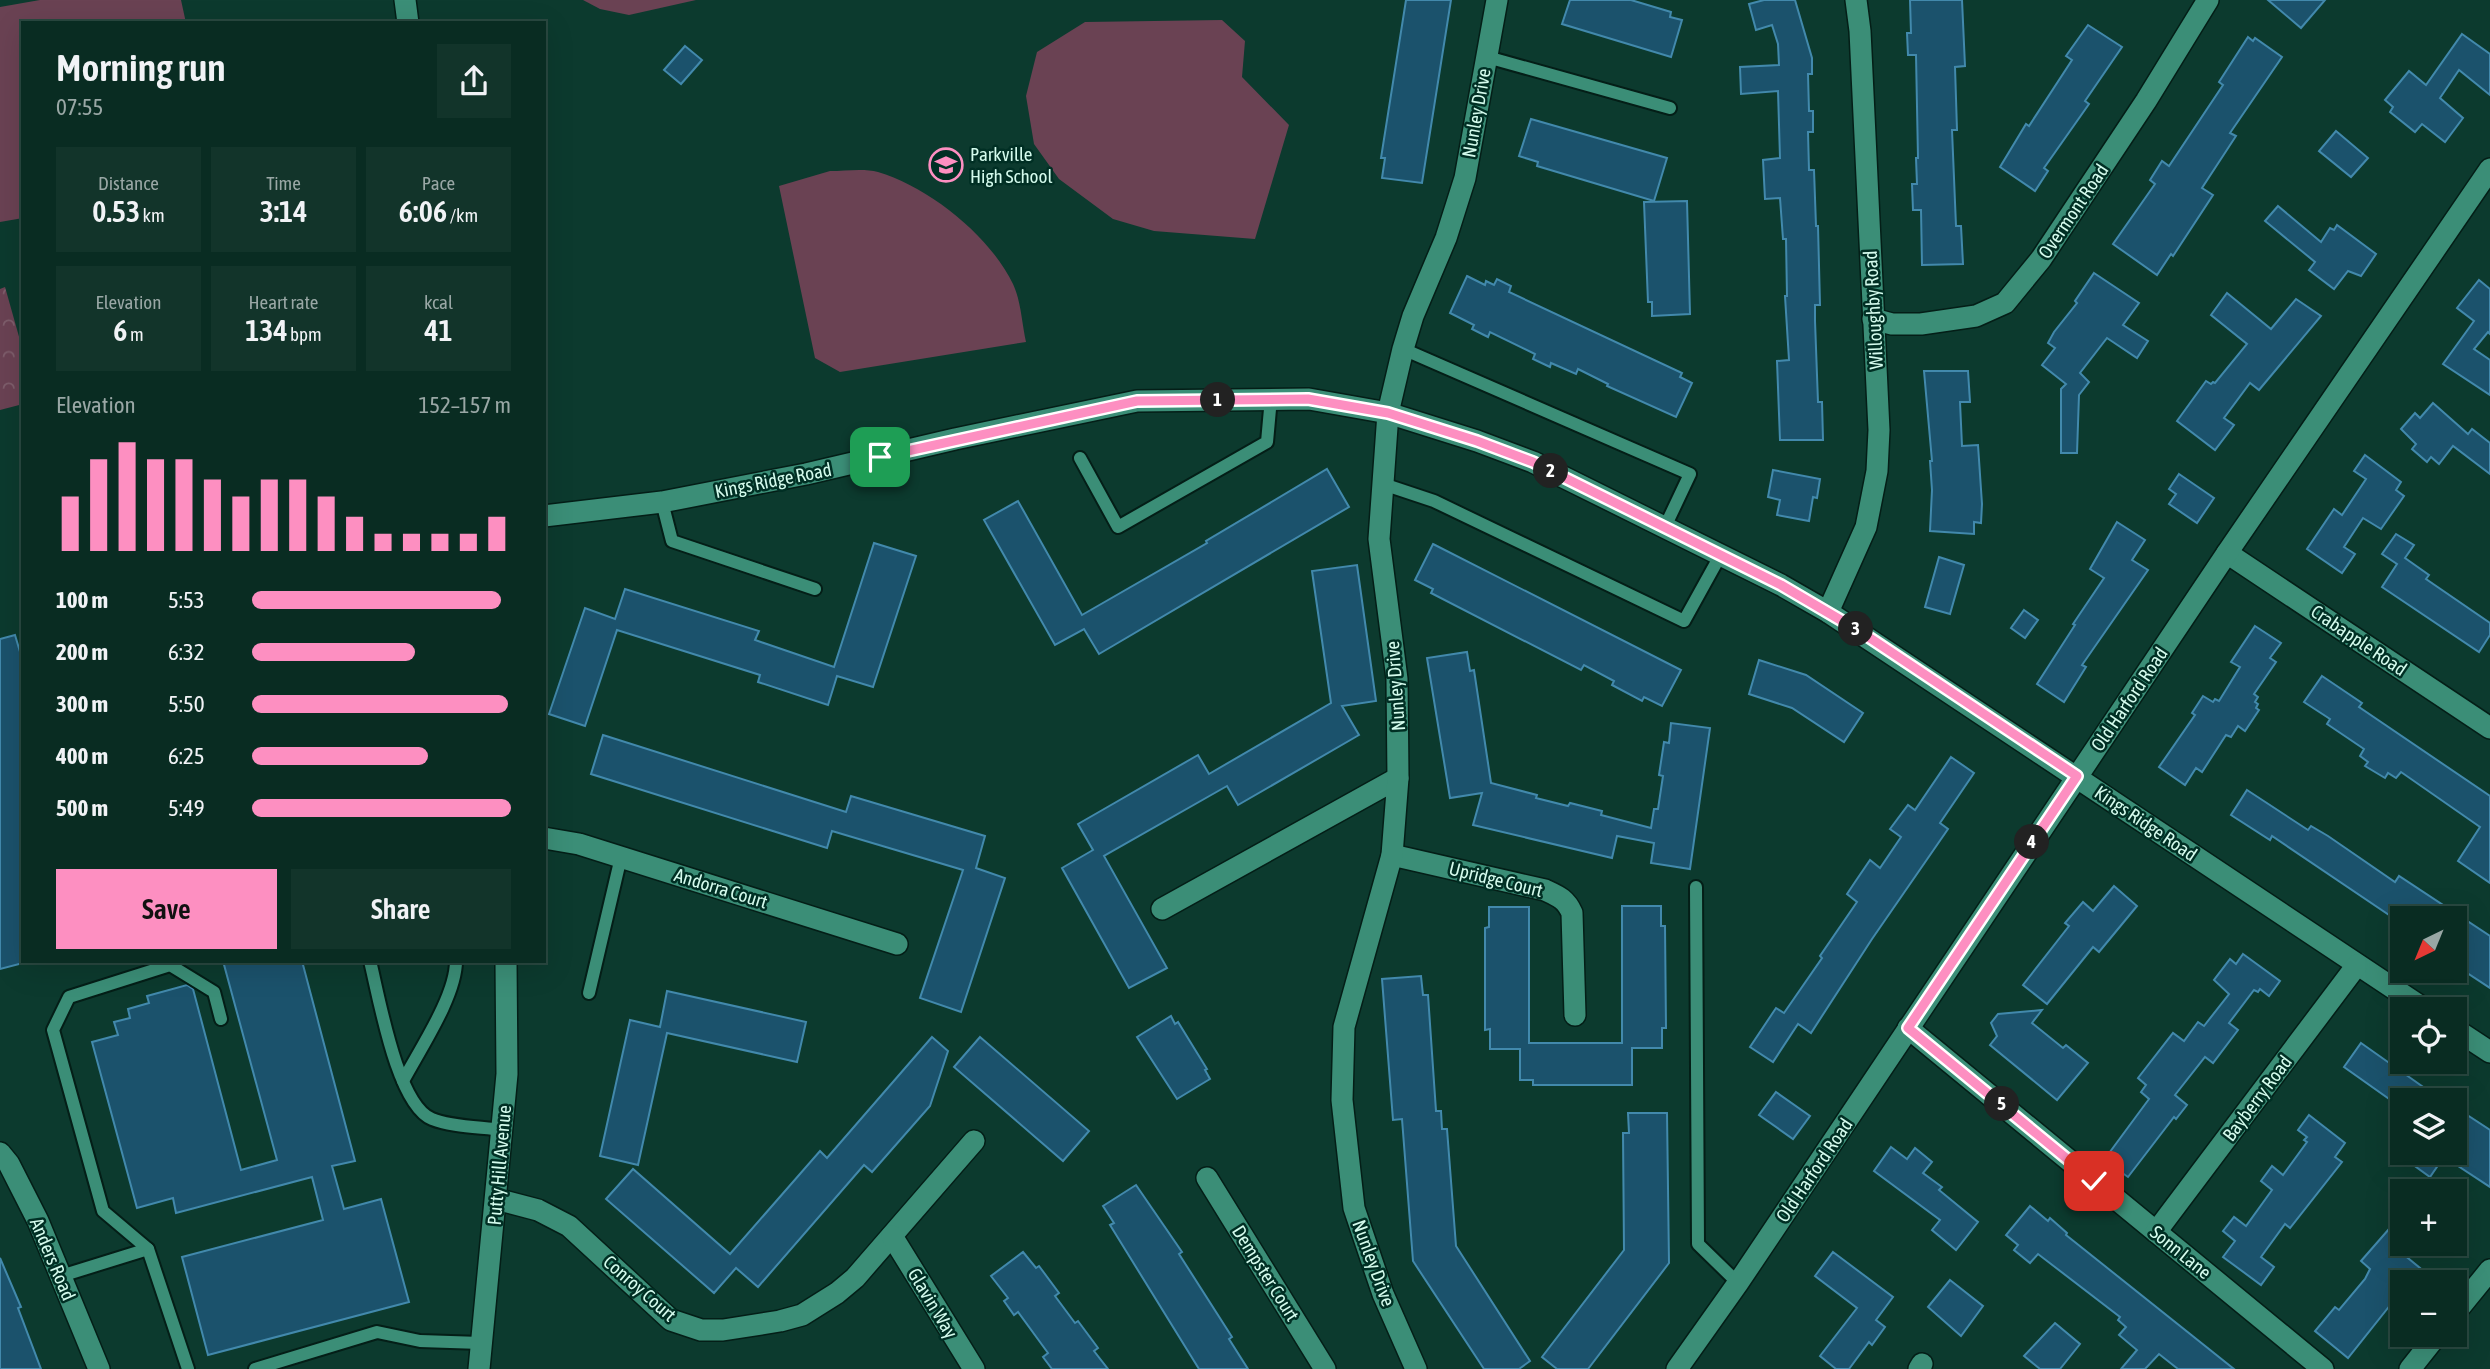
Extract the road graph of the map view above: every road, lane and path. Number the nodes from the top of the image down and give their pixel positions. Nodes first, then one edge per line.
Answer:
1 (405, 0) edge
2 (1497, 0) edge
3 (1856, 0) edge
4 (2208, 0) edge
5 (408, 21) edge
6 (1487, 57) junction
7 (1670, 108) dead end
8 (2490, 169) edge
9 (1873, 319) junction
10 (1403, 349) junction
11 (1271, 398) junction
12 (1388, 413) junction
13 (1080, 458) dead end
14 (1383, 484) junction
15 (662, 502) junction
16 (546, 516) edge
17 (1664, 529) junction
18 (2227, 553) junction
19 (1720, 556) junction
20 (815, 589) dead end
21 (1828, 612) junction
22 (2490, 728) edge
23 (2077, 776) junction
24 (1398, 778) junction
25 (546, 838) edge
26 (1392, 855) junction
27 (621, 857) junction
28 (1696, 887) dead end
29 (1161, 909) dead end
30 (897, 944) dead end
31 (370, 963) edge
32 (456, 963) edge
33 (506, 963) edge
34 (2357, 965) junction
35 (589, 993) dead end
36 (2406, 997) edge
37 (1575, 1016) dead end
38 (221, 1018) dead end
39 (1908, 1028) junction
40 (2467, 1037) edge
41 (2490, 1052) edge
42 (403, 1081) junction
43 (502, 1130) junction
44 (974, 1141) dead end
45 (0, 1153) edge
46 (1208, 1178) dead end
47 (496, 1199) junction
48 (2157, 1232) junction
49 (892, 1236) junction
50 (148, 1248) junction
51 (2490, 1270) edge
52 (61, 1276) junction
53 (1738, 1283) junction
54 (2467, 1298) edge
55 (481, 1343) junction
56 (2427, 1347) edge
57 (99, 1369) edge
58 (188, 1369) edge
59 (255, 1369) edge
60 (479, 1369) edge
61 (974, 1369) edge
62 (1325, 1369) edge
63 (1416, 1369) edge
64 (1677, 1369) edge
65 (2323, 1369) edge
66 (2410, 1369) edge

1 - 5 street
2 - 6 street, Nunley Drive
3 - 9 street, Willoughby Road
4 - 9 street, Overmont Road
6 - 7 lane
6 - 10 street, Nunley Drive
8 - 18 street, Old Harford Road
9 - 21 street, Willoughby Road
10 - 12 street, Nunley Drive
10 - 17 lane
11 - 12 street, Kings Ridge Road
11 - 13 lane
11 - 15 street, Kings Ridge Road
12 - 14 street, Nunley Drive
12 - 17 street, Kings Ridge Road
14 - 19 lane
14 - 24 street, Nunley Drive
15 - 16 street, Kings Ridge Road
15 - 20 lane
17 - 19 street, Kings Ridge Road
18 - 22 street, Crabapple Road
18 - 23 street, Old Harford Road
19 - 21 street, Kings Ridge Road
21 - 23 street, Kings Ridge Road
23 - 34 street, Kings Ridge Road
23 - 39 street, Old Harford Road
24 - 26 street, Nunley Drive
24 - 29 street
25 - 27 street, Andorra Court
26 - 37 street, Upridge Court
26 - 63 street, Nunley Drive
27 - 30 street, Andorra Court
27 - 35 lane
28 - 53 lane
31 - 42 lane
32 - 42 lane
33 - 43 street, Putty Hill Avenue
34 - 36 street, Kings Ridge Road
34 - 48 street, Bayberry Road
38 - 50 lane
39 - 48 street, Sonn Lane
39 - 53 street, Old Harford Road
40 - 41 street
42 - 43 lane
43 - 47 street, Putty Hill Avenue
44 - 49 street, Conroy Court
45 - 52 street, Anders Road
46 - 62 street, Dempster Court
47 - 49 street, Conroy Court
47 - 55 street, Putty Hill Avenue
48 - 65 street, Sonn Lane
49 - 61 street, Glavin Way
50 - 52 lane
50 - 58 lane
51 - 54 street
52 - 57 street, Anders Road
53 - 64 street, Old Harford Road
55 - 59 lane
55 - 60 street, Putty Hill Avenue
56 - 66 street

